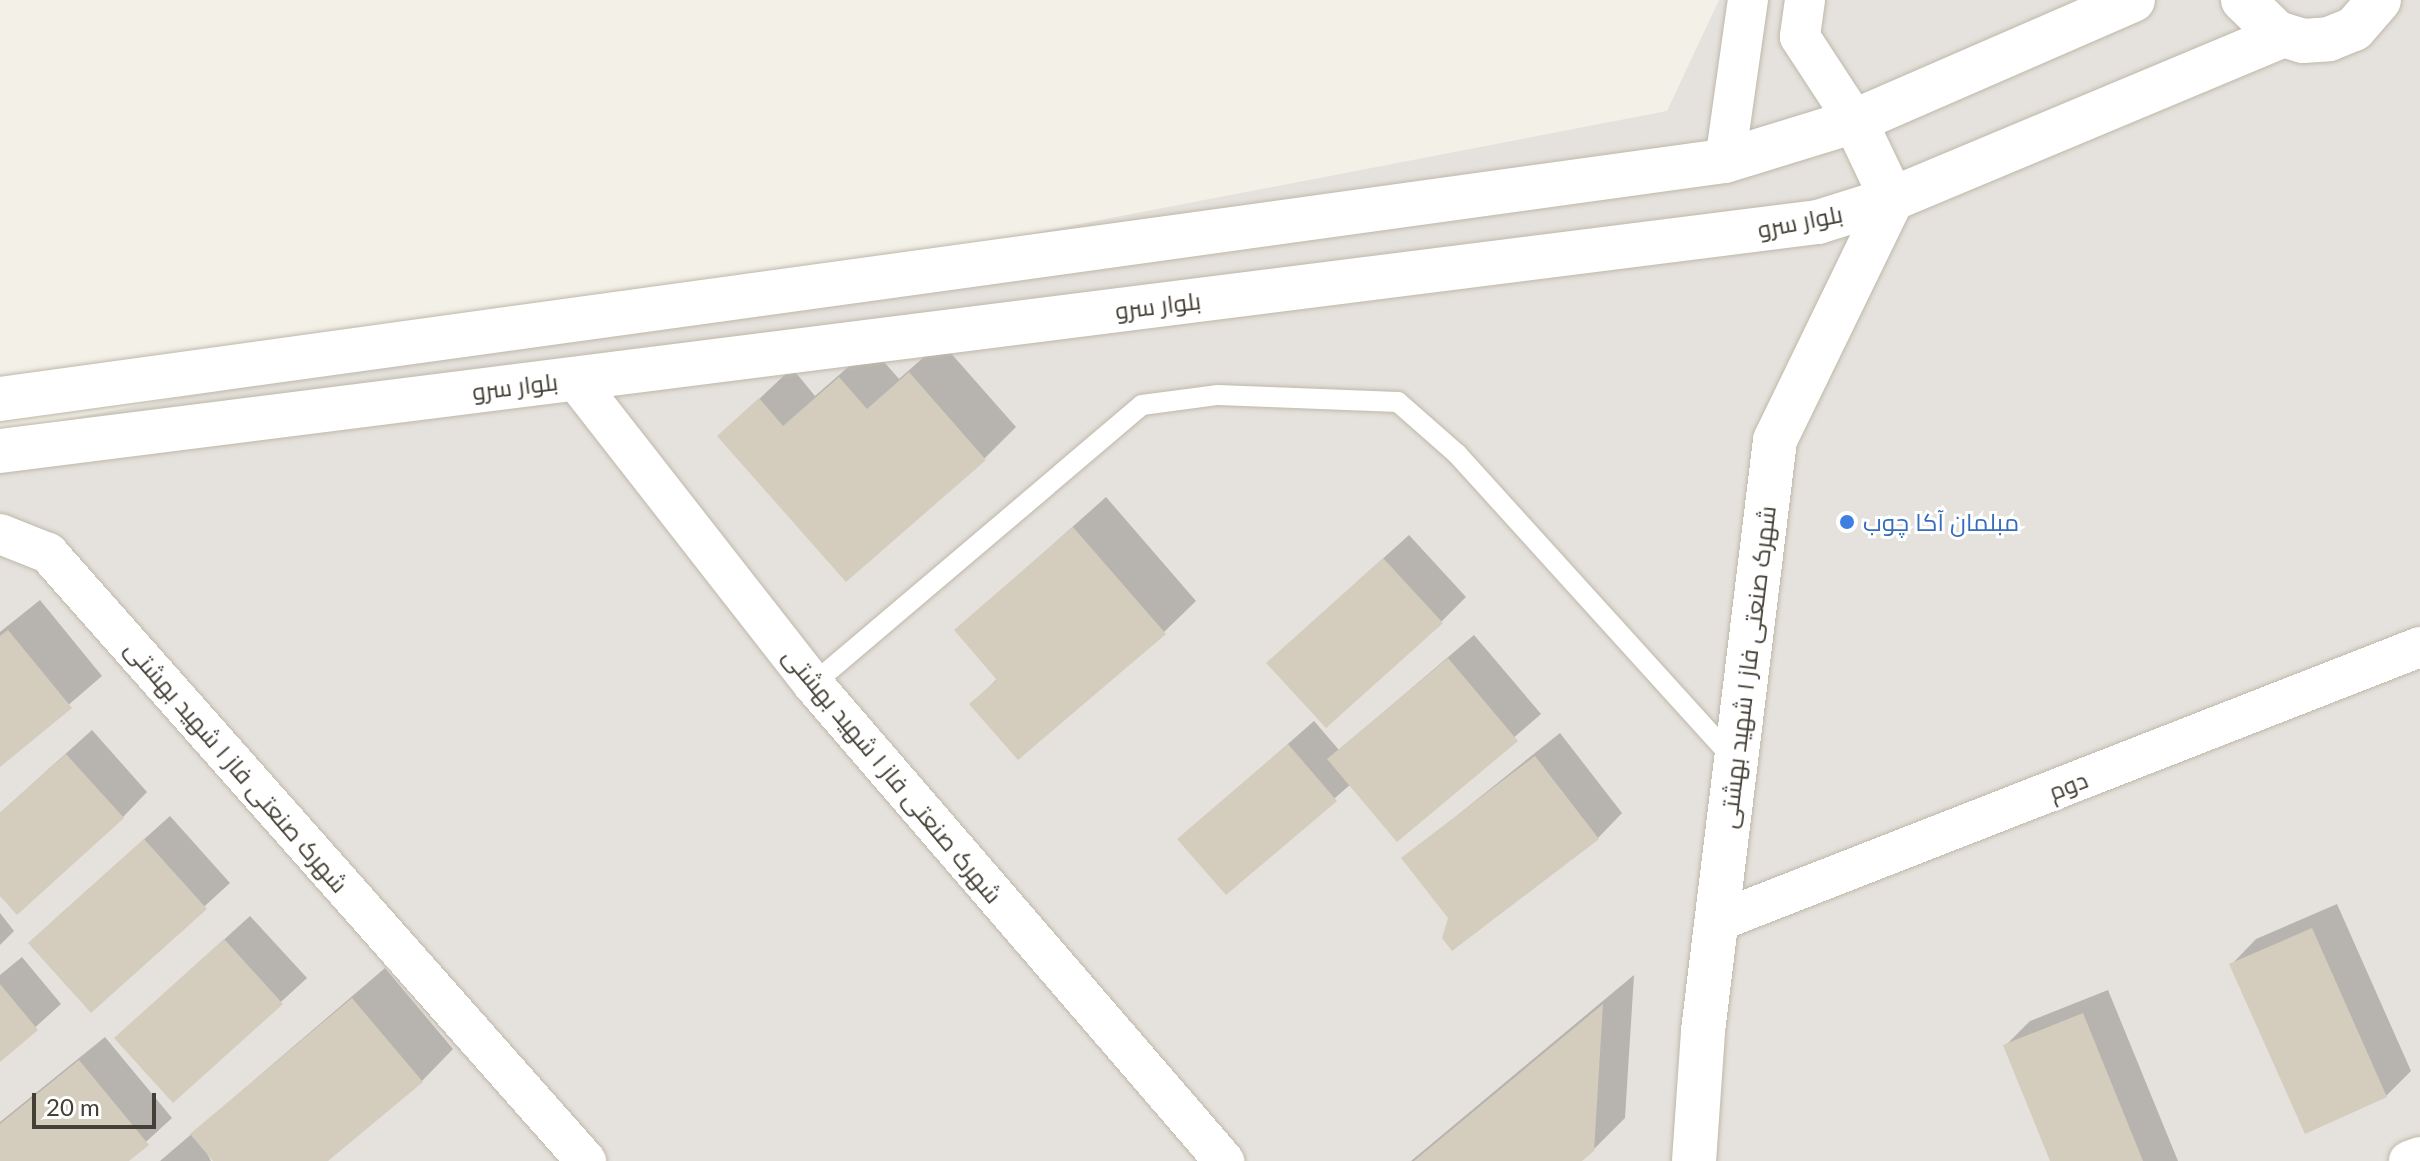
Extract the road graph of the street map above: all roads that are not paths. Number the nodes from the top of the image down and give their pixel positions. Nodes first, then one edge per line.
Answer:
1 (1748, 0) edge
2 (1805, 0) edge
3 (2133, 0) edge
4 (2243, 0) edge
5 (2379, 0) edge
6 (2284, 35) junction
7 (1855, 121) junction
8 (1725, 161) junction
9 (1892, 199) junction
10 (574, 378) junction
11 (0, 399) edge
12 (0, 451) edge
13 (0, 534) edge
14 (2420, 647) edge
15 (813, 684) junction
16 (1736, 761) junction
17 (1716, 922) junction
18 (2420, 1157) edge
19 (586, 1161) edge
20 (1224, 1161) edge
21 (1694, 1161) edge
22 (2409, 1161) edge

1 - 8 street
2 - 7 street
3 - 7 street
4 - 6 street
5 - 6 street
6 - 9 street, بلوار سرو
7 - 8 street
7 - 9 street
8 - 11 street
9 - 10 street, بلوار سرو
9 - 16 street, شهرک صنعتی فاز ۱ شهید بهشتی
10 - 12 street, بلوار سرو
10 - 15 street, شهرک صنعتی فاز ۱ شهید بهشتی
13 - 19 street, شهرک صنعتی فاز ۱ شهید بهشتی
14 - 17 street, دوم
15 - 16 lane
15 - 20 street, شهرک صنعتی فاز ۱ شهید بهشتی
16 - 17 street, شهرک صنعتی فاز ۱ شهید بهشتی
17 - 21 street, شهرک صنعتی فاز ۱ شهید بهشتی
18 - 22 street

